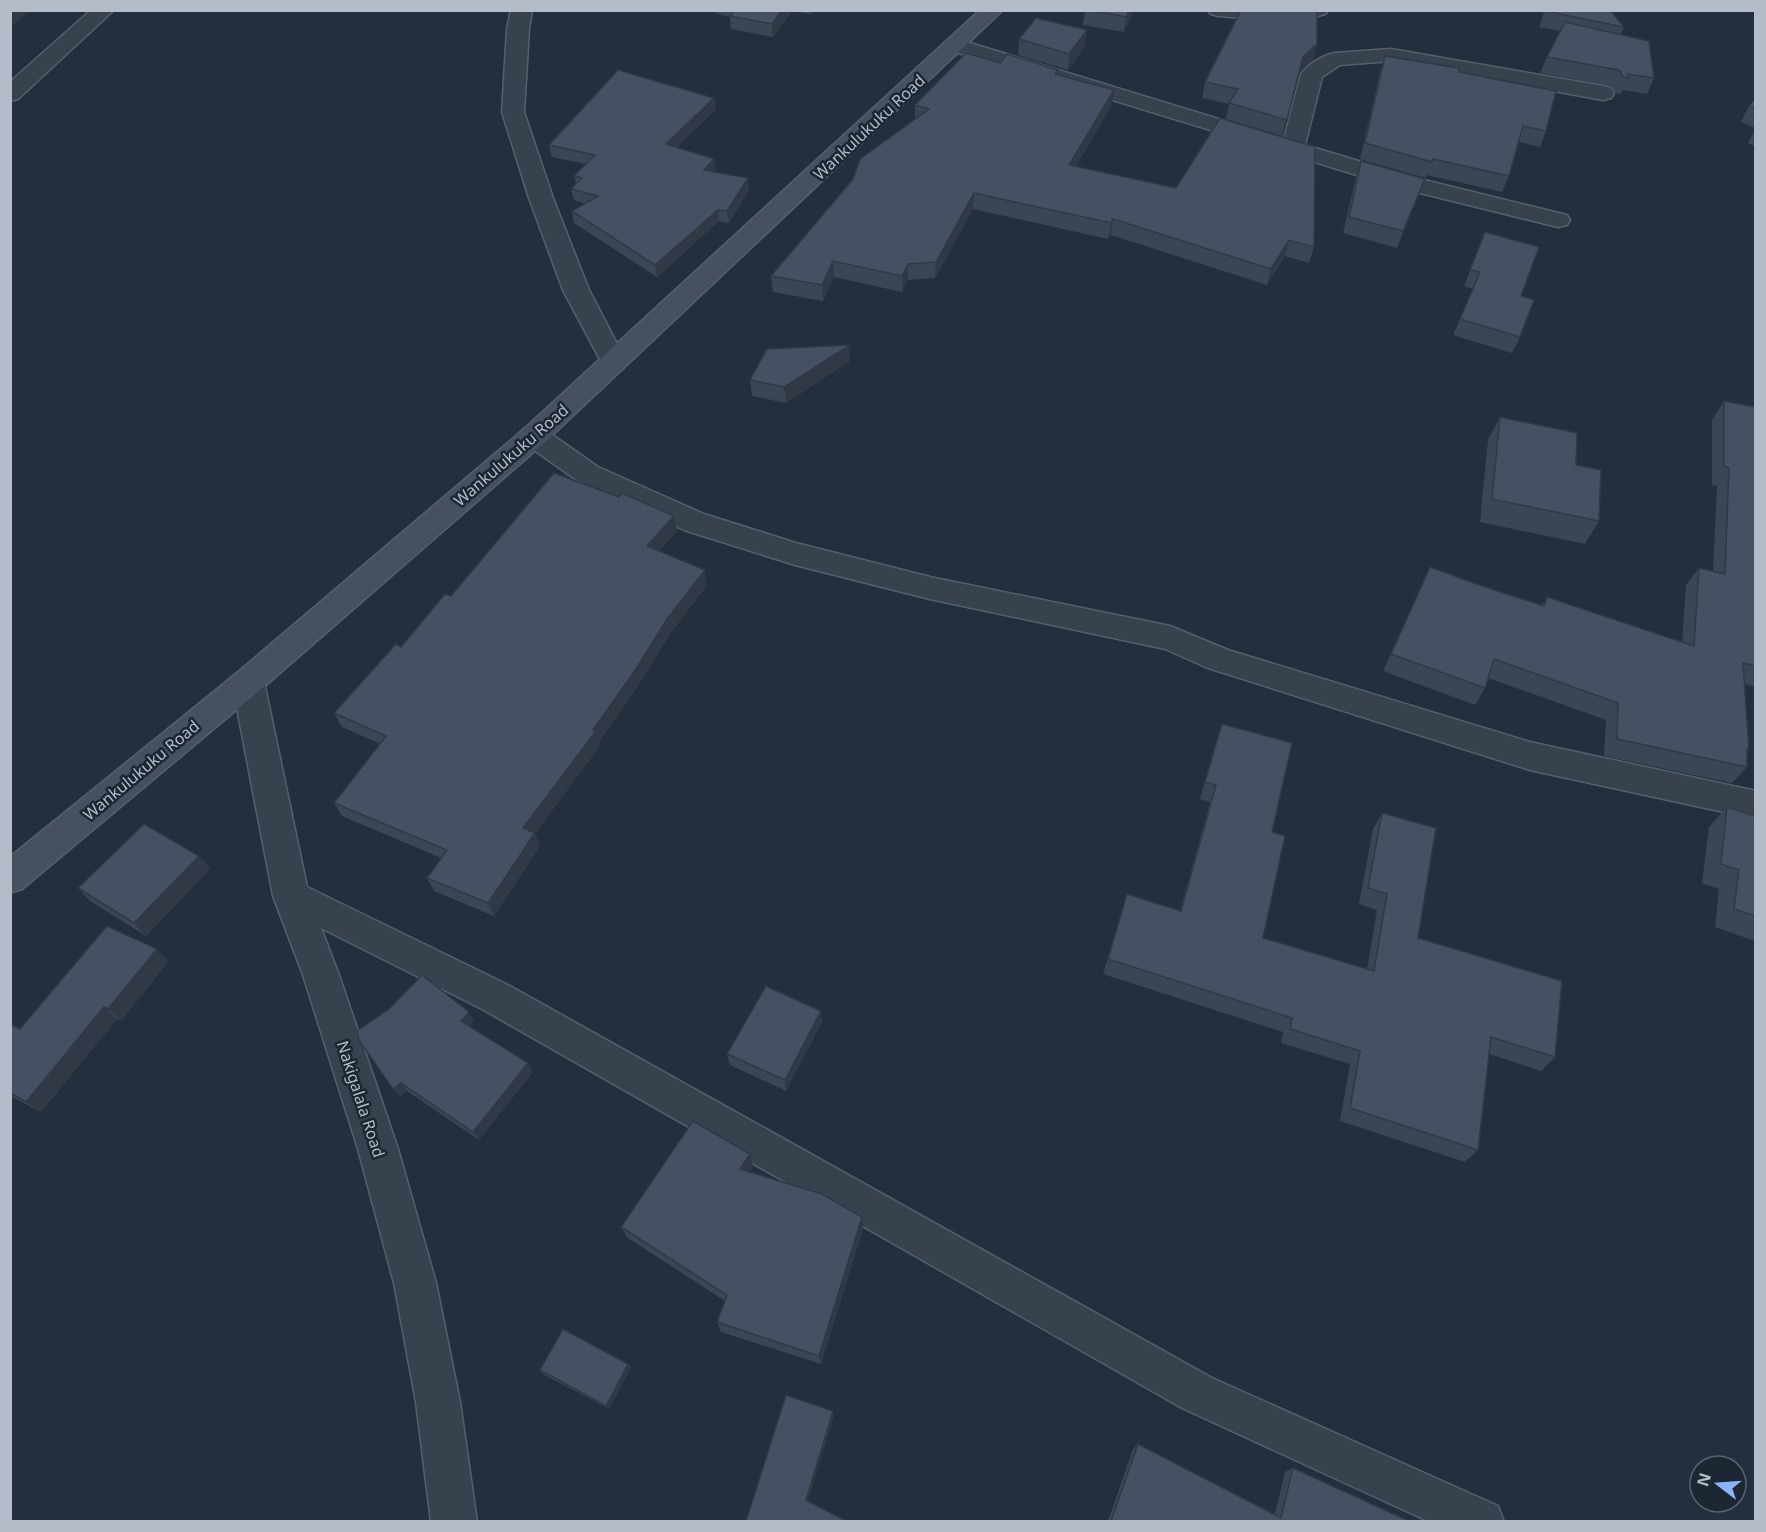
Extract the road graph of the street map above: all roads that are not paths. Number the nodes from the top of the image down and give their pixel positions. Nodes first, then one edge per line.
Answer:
1 (105, 10) edge
2 (522, 10) edge
3 (993, 10) edge
4 (1218, 10) edge
5 (1318, 10) edge
6 (957, 45) junction
7 (1603, 93) dead end
8 (10, 94) edge
9 (1293, 149) junction
10 (1558, 220) dead end
11 (614, 363) junction
12 (534, 436) junction
13 (248, 682) junction
14 (1755, 805) edge
15 (10, 878) edge
16 (291, 896) junction
17 (454, 1521) edge
18 (1482, 1521) edge

1 - 8 street
2 - 11 street
3 - 6 main road, Wankulukuku Road
4 - 5 street
6 - 9 street
6 - 11 main road, Wankulukuku Road
7 - 9 street
9 - 10 street
11 - 12 main road, Wankulukuku Road
12 - 13 main road, Wankulukuku Road
12 - 14 street
13 - 15 main road, Wankulukuku Road
13 - 16 street, Nakigalala Road
16 - 17 street, Nakigalala Road
16 - 18 street

